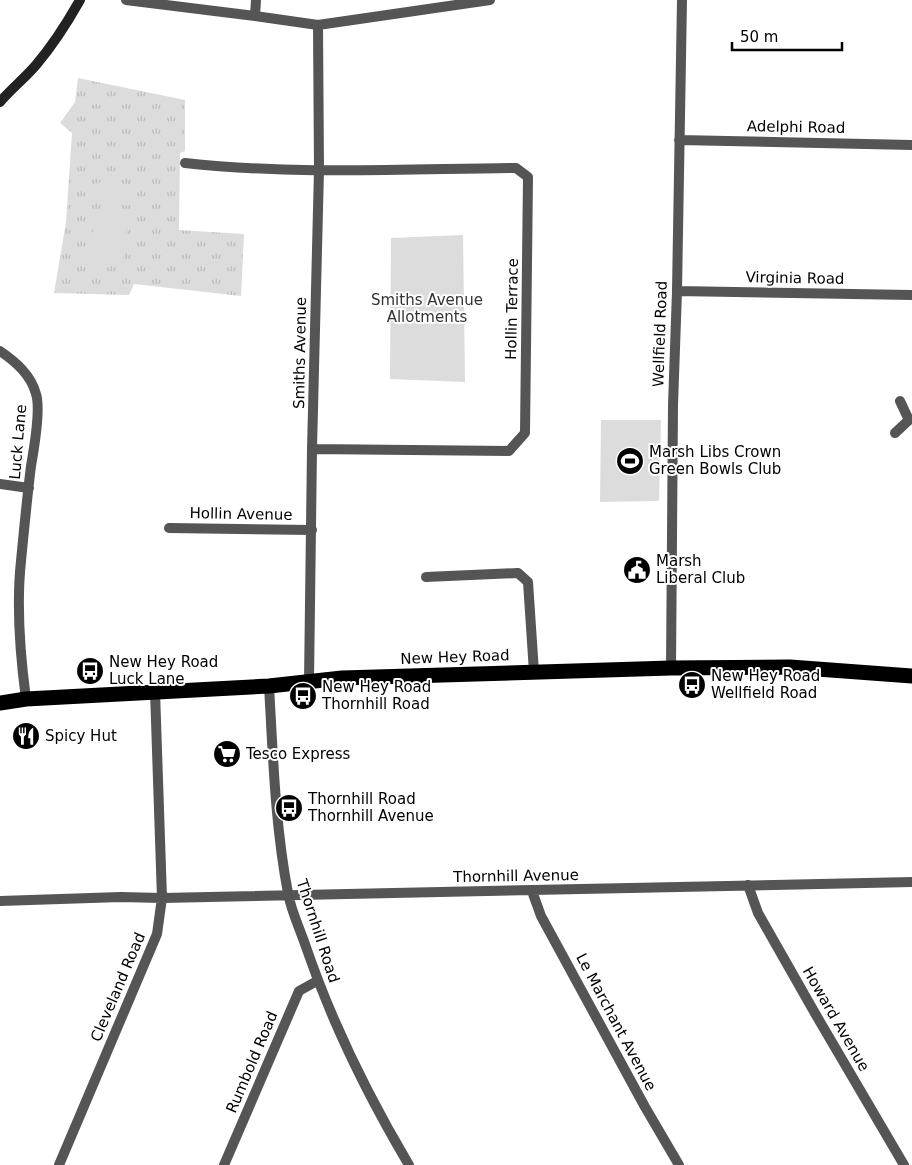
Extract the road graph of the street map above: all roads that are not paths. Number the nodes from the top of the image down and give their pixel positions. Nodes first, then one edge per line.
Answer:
1 (80, 0) edge
2 (126, 0) edge
3 (256, 0) edge
4 (490, 0) edge
5 (682, 0) edge
6 (255, 16) junction
7 (318, 25) junction
8 (0, 102) edge
9 (679, 140) junction
10 (912, 145) edge
11 (185, 164) dead end
12 (319, 170) junction
13 (677, 291) junction
14 (912, 295) edge
15 (0, 351) edge
16 (900, 401) dead end
17 (911, 420) edge
18 (895, 433) dead end
19 (312, 449) junction
20 (0, 484) edge
21 (29, 488) junction
22 (169, 528) dead end
23 (312, 530) junction
24 (426, 577) dead end
25 (671, 668) junction
26 (534, 672) junction
27 (912, 676) edge
28 (309, 681) junction
29 (269, 686) junction
30 (155, 691) junction
31 (26, 699) junction
32 (0, 703) edge
33 (912, 882) edge
34 (748, 885) junction
35 (532, 891) junction
36 (288, 895) junction
37 (162, 898) junction
38 (0, 902) edge
39 (317, 980) junction
40 (59, 1165) edge
41 (224, 1165) edge
42 (409, 1165) edge
43 (679, 1165) edge
44 (904, 1165) edge

1 - 8 street
2 - 6 street
3 - 6 street
4 - 7 street
5 - 9 street, Wellfield Road
6 - 7 street
7 - 12 street, Smiths Avenue
9 - 10 street, Adelphi Road
9 - 13 street, Wellfield Road
11 - 12 street
12 - 19 street, Smiths Avenue
12 - 19 street, Hollin Terrace
13 - 14 street, Virginia Road
13 - 25 street, Wellfield Road
15 - 21 street, Luck Lane
16 - 17 street
17 - 18 street
19 - 23 street, Smiths Avenue
20 - 21 street
21 - 31 street, Luck Lane
22 - 23 street, Hollin Avenue
23 - 28 street, Smiths Avenue
24 - 26 street
25 - 26 highway, New Hey Road
25 - 27 highway, New Hey Road
26 - 28 highway, New Hey Road
28 - 29 highway, New Hey Road
29 - 30 highway, New Hey Road
29 - 36 street, Thornhill Road
30 - 31 highway, New Hey Road
30 - 37 street, Cleveland Road
31 - 32 highway, New Hey Road
33 - 34 street, Thornhill Avenue
34 - 35 street, Thornhill Avenue
34 - 44 street, Howard Avenue
35 - 36 street, Thornhill Avenue
35 - 43 street, Le Marchant Avenue
36 - 37 street, Thornhill Avenue
36 - 39 street, Thornhill Road
37 - 38 street, Thornhill Avenue
37 - 40 street, Cleveland Road
39 - 41 street, Rumbold Road
39 - 42 street, Thornhill Road

